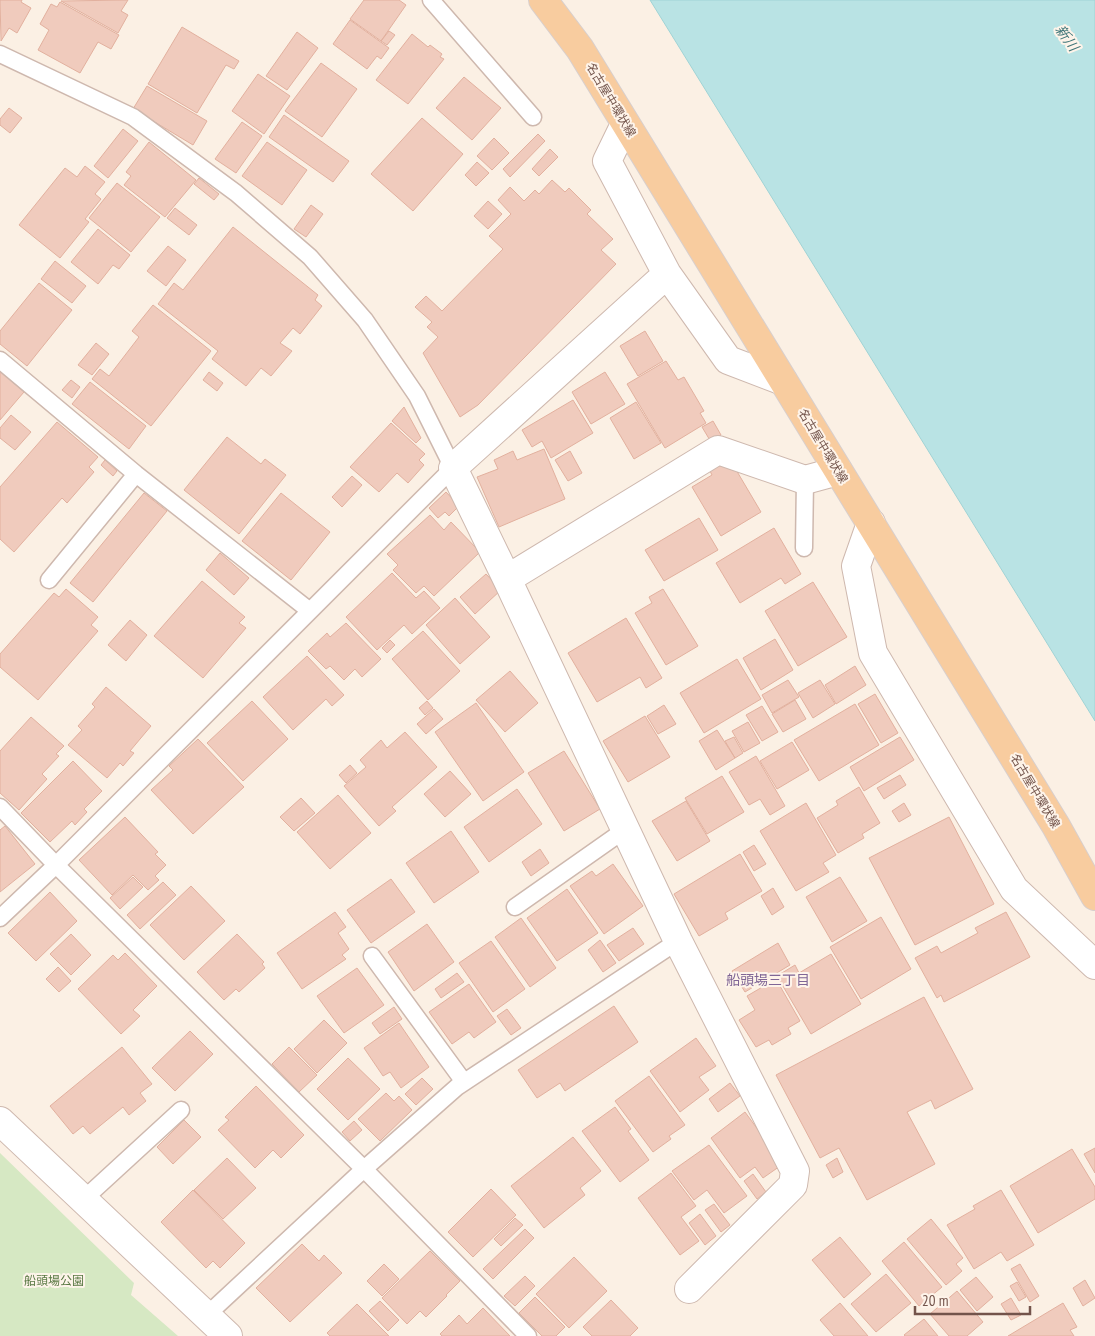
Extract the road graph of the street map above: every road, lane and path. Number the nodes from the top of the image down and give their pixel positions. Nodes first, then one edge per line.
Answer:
1 (432, 0) edge
2 (544, 0) edge
3 (0, 54) edge
4 (533, 117) dead end
5 (625, 124) junction
6 (667, 274) junction
7 (0, 360) edge
8 (783, 381) junction
9 (453, 468) junction
10 (838, 471) junction
11 (136, 474) junction
12 (805, 480) junction
13 (870, 523) junction
14 (804, 548) dead end
15 (507, 579) junction
16 (49, 580) dead end
17 (310, 611) junction
18 (0, 807) edge
19 (626, 829) junction
20 (56, 865) junction
21 (1095, 896) edge
22 (515, 907) dead end
23 (0, 918) edge
24 (678, 941) junction
25 (372, 956) dead end
26 (1095, 965) edge
27 (464, 1082) junction
28 (182, 1110) dead end
29 (0, 1120) edge
30 (364, 1169) junction
31 (84, 1200) junction
32 (688, 1289) dead end
33 (214, 1326) edge
34 (528, 1336) edge

1 - 4 lane
2 - 5 main road, 名古屋中環状線
3 - 9 lane
5 - 6 street
5 - 8 main road, 名古屋中環状線
6 - 8 street
6 - 9 street
7 - 11 lane
8 - 10 main road, 名古屋中環状線
9 - 15 street
9 - 17 lane
10 - 12 street
10 - 13 main road, 名古屋中環状線
11 - 16 lane
11 - 17 lane
12 - 14 lane
12 - 15 street
13 - 21 main road, 名古屋中環状線
13 - 26 street
15 - 19 street
17 - 20 lane
18 - 20 lane
19 - 22 lane
19 - 24 street
20 - 23 lane
20 - 30 lane
24 - 27 lane
24 - 32 street
25 - 27 lane
27 - 30 lane
28 - 31 lane
29 - 31 street
30 - 33 lane
30 - 34 lane
31 - 33 street

